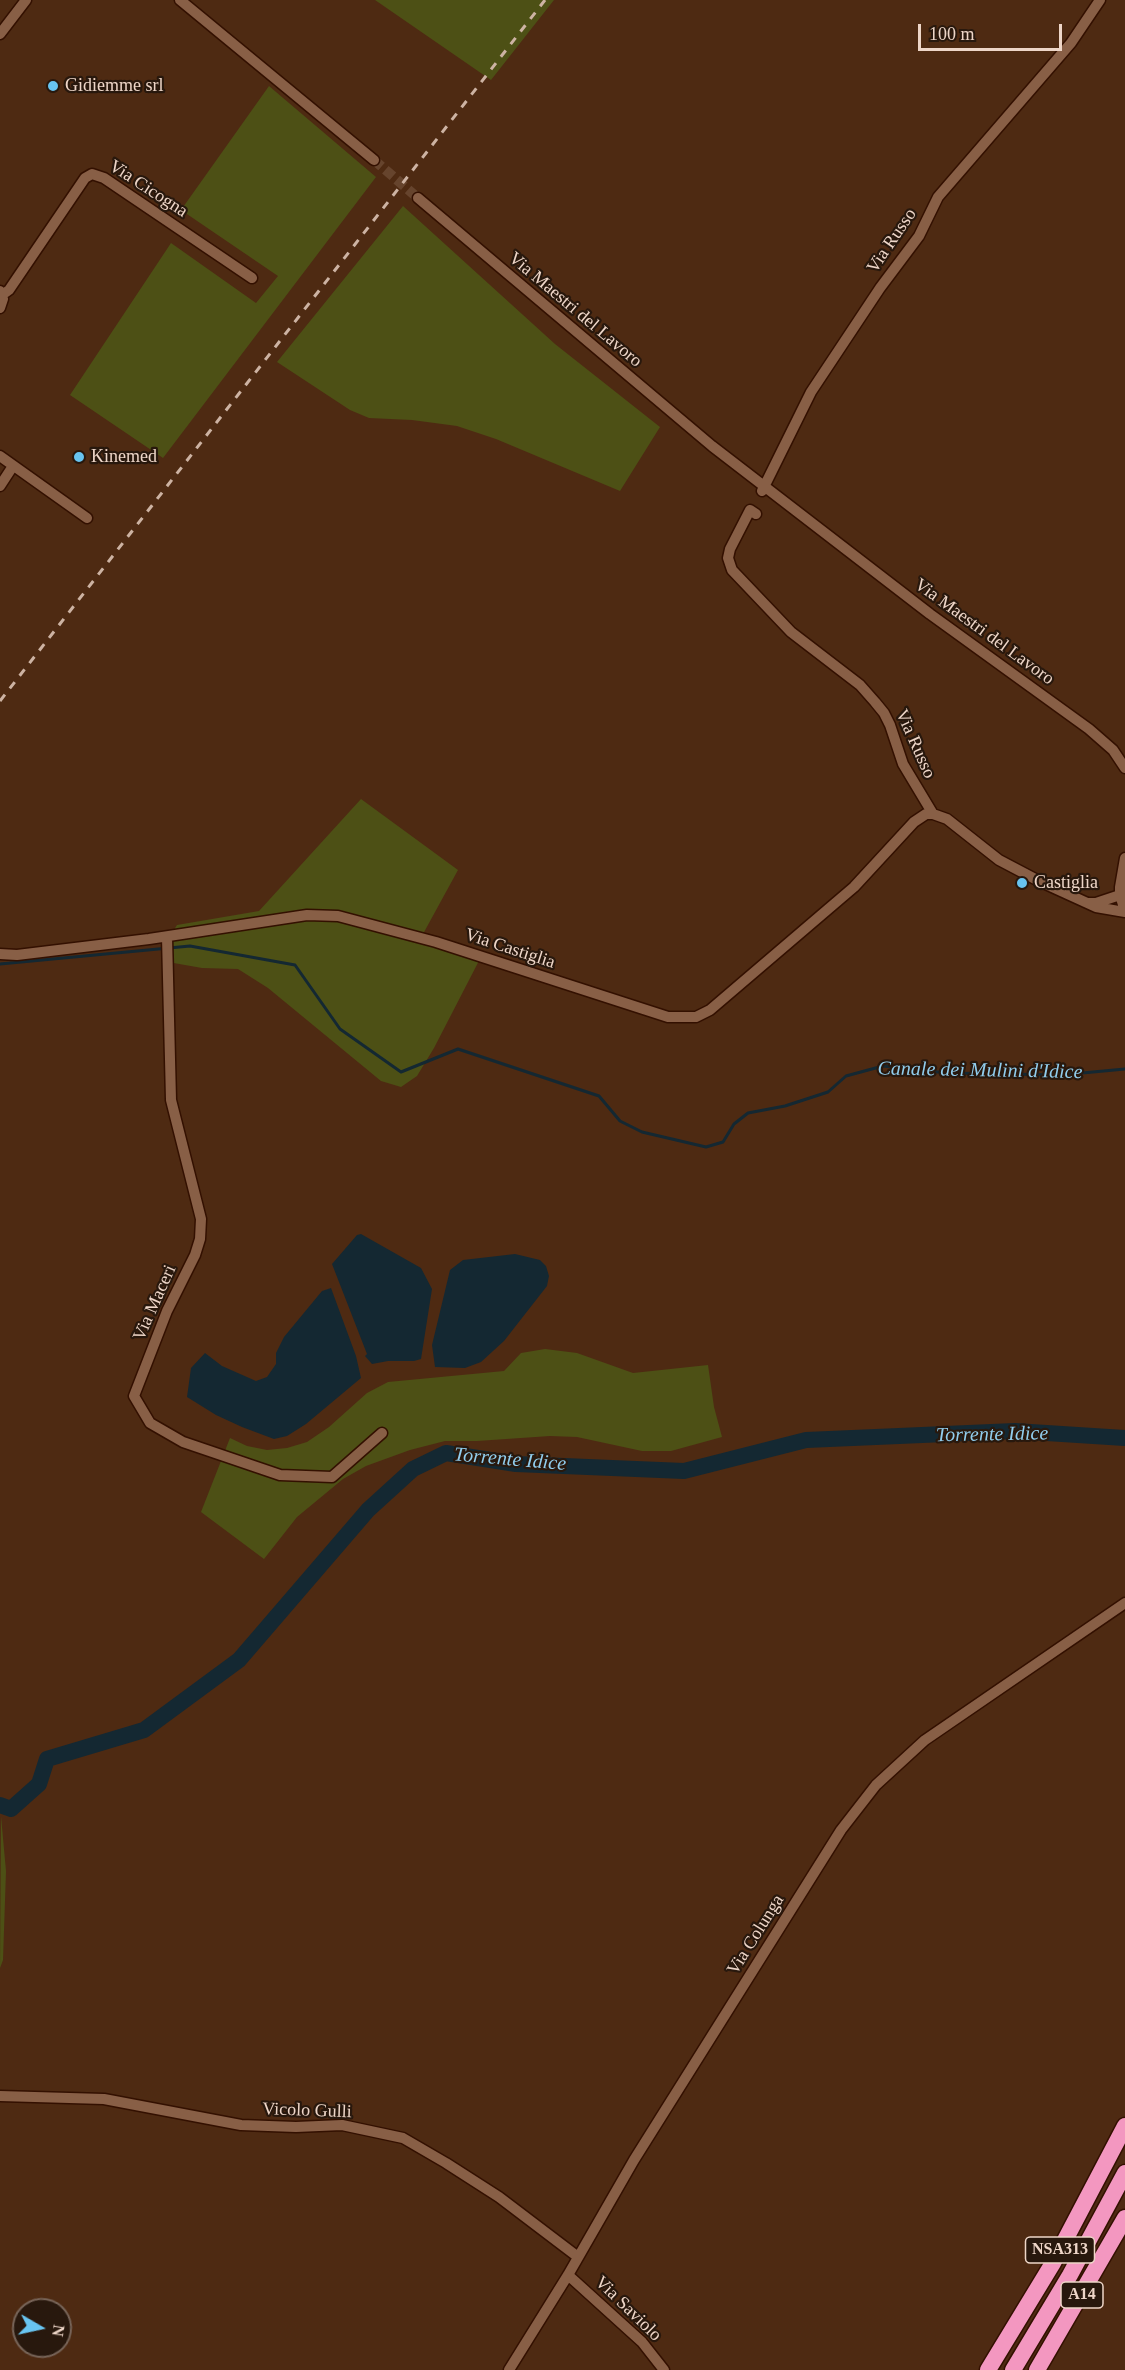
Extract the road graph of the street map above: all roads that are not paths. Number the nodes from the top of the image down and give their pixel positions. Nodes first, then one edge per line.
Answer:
1 (26, 0) edge
2 (180, 0) edge
3 (1100, 0) edge
4 (0, 34) edge
5 (374, 160) tunnel mouth
6 (418, 198) tunnel mouth
7 (252, 278) dead end
8 (1, 293) edge
9 (0, 308) edge
10 (0, 456) edge
11 (14, 466) junction
12 (0, 486) edge
13 (763, 489) junction
14 (756, 514) dead end
15 (87, 518) dead end
16 (1125, 768) edge
17 (933, 813) junction
18 (1125, 858) edge
19 (1120, 895) junction
20 (1089, 903) junction
21 (1125, 912) edge
22 (167, 944) junction
23 (0, 954) edge
24 (382, 1433) dead end
25 (1125, 1603) edge
26 (0, 2096) edge
27 (1125, 2126) edge
28 (1125, 2173) edge
29 (1125, 2218) edge
30 (578, 2257) junction
31 (568, 2275) junction
32 (509, 2370) edge
33 (664, 2370) edge
34 (988, 2370) edge
35 (1013, 2370) edge
36 (1037, 2370) edge

1 - 4 street
2 - 5 street
3 - 13 street, Via Russo
6 - 13 street, Via Maestri del Lavoro
7 - 8 street, Via Cicogna
8 - 9 street, Via Cicogna
10 - 11 street
11 - 12 street
11 - 15 street
13 - 16 street, Via Maestri del Lavoro
14 - 17 street, Via Russo
17 - 20 street, Via Russo
17 - 22 street, Via Castiglia
18 - 19 street
19 - 20 street
19 - 21 street, Via Russo
20 - 21 street, Via Russo
22 - 23 street, Via Castiglia
22 - 24 street, Via Maceri
25 - 30 street, Via Colunga
26 - 30 street, Vicolo Gulli
27 - 34 highway, NSA313
28 - 35 highway, A14
29 - 36 highway, A14
30 - 31 street, Via Colunga
31 - 32 street, Via Colunga
31 - 33 street, Via Saviolo

